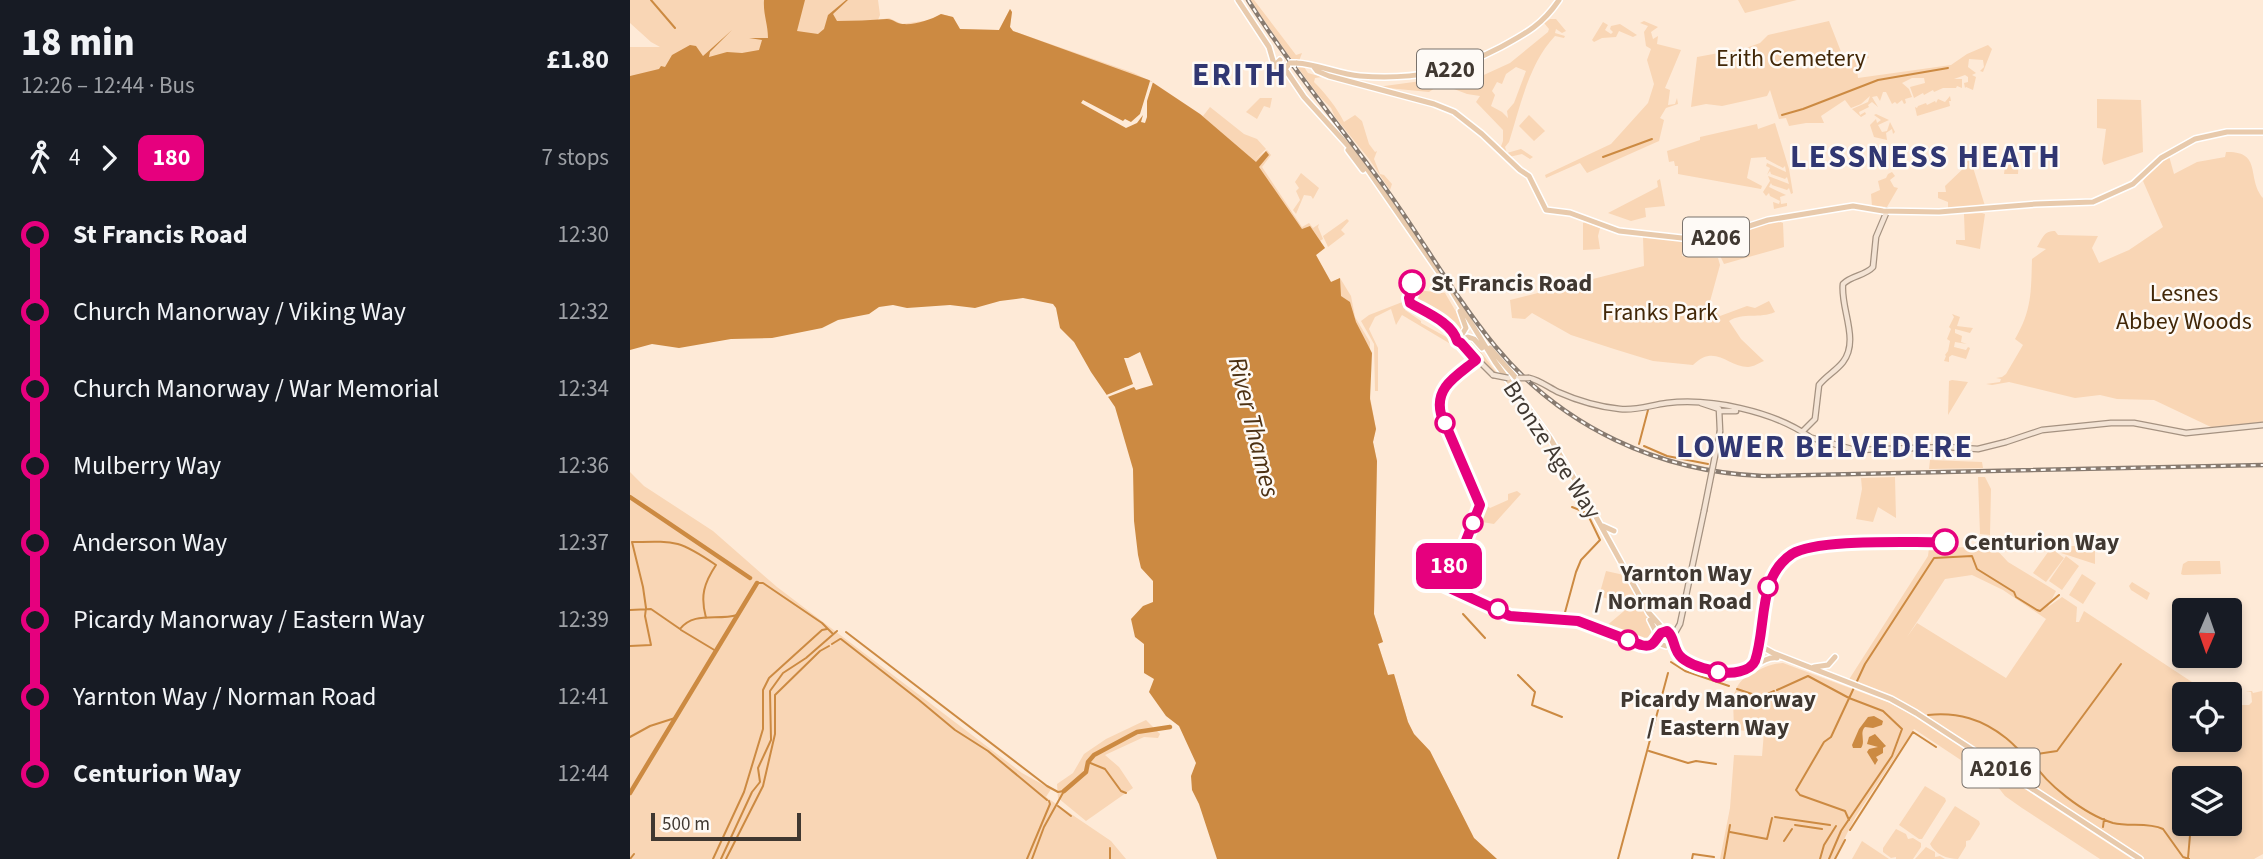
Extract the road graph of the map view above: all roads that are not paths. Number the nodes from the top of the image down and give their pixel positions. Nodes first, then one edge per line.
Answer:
1 (1240, 0) edge
2 (1559, 0) edge
3 (1285, 65) junction
4 (1314, 67) junction
5 (2263, 132) edge
6 (1383, 195) junction
7 (1887, 211) junction
8 (1460, 311) junction
9 (1471, 323) junction
10 (1462, 340) junction
11 (1482, 348) junction
12 (1513, 378) junction
13 (1723, 410) junction
14 (2263, 425) edge
15 (1806, 435) junction
16 (1550, 438) junction
17 (1601, 524) junction
18 (1613, 546) junction
19 (1680, 624) junction
20 (1666, 631) junction
21 (1658, 636) junction
22 (1672, 639) junction
23 (1666, 646) junction
24 (1768, 651) junction
25 (1755, 657) junction
26 (1835, 657) dead end
27 (1765, 660) junction
28 (1791, 660) junction
29 (1854, 687) junction
30 (2134, 859) edge
31 (2140, 859) edge

1 - 3 main road, Bronze Age Way
2 - 4 main road, A220
3 - 4 main road, A220
3 - 6 main road, Bronze Age Way
4 - 7 main road, A206
5 - 7 main road, A206
6 - 8 main road, Bronze Age Way
6 - 9 main road, Bronze Age Way
7 - 15 main road
8 - 10 main road
8 - 11 main road, Bronze Age Way
9 - 12 main road
9 - 16 main road, Bronze Age Way
10 - 11 main road
10 - 12 main road, bridge
11 - 21 main road, Bronze Age Way
12 - 13 main road, bridge
12 - 16 main road
13 - 15 main road
13 - 19 main road, bridge
14 - 15 main road
16 - 17 main road, Bronze Age Way
17 - 18 main road, Bronze Age Way
17 - 18 main road
18 - 20 main road, Bronze Age Way
19 - 20 main road
19 - 22 main road
20 - 21 main road
20 - 22 main road, Bronze Age Way
21 - 23 main road, Bronze Age Way
22 - 23 main road
22 - 25 main road, Bronze Age Way
23 - 27 main road, Bronze Age Way
24 - 25 main road, Bronze Age Way
24 - 27 main road
24 - 28 main road, A2016
25 - 27 main road
26 - 28 main road
27 - 29 main road, A2016
28 - 29 main road, A2016
29 - 30 main road, A2016
29 - 31 main road, A2016

